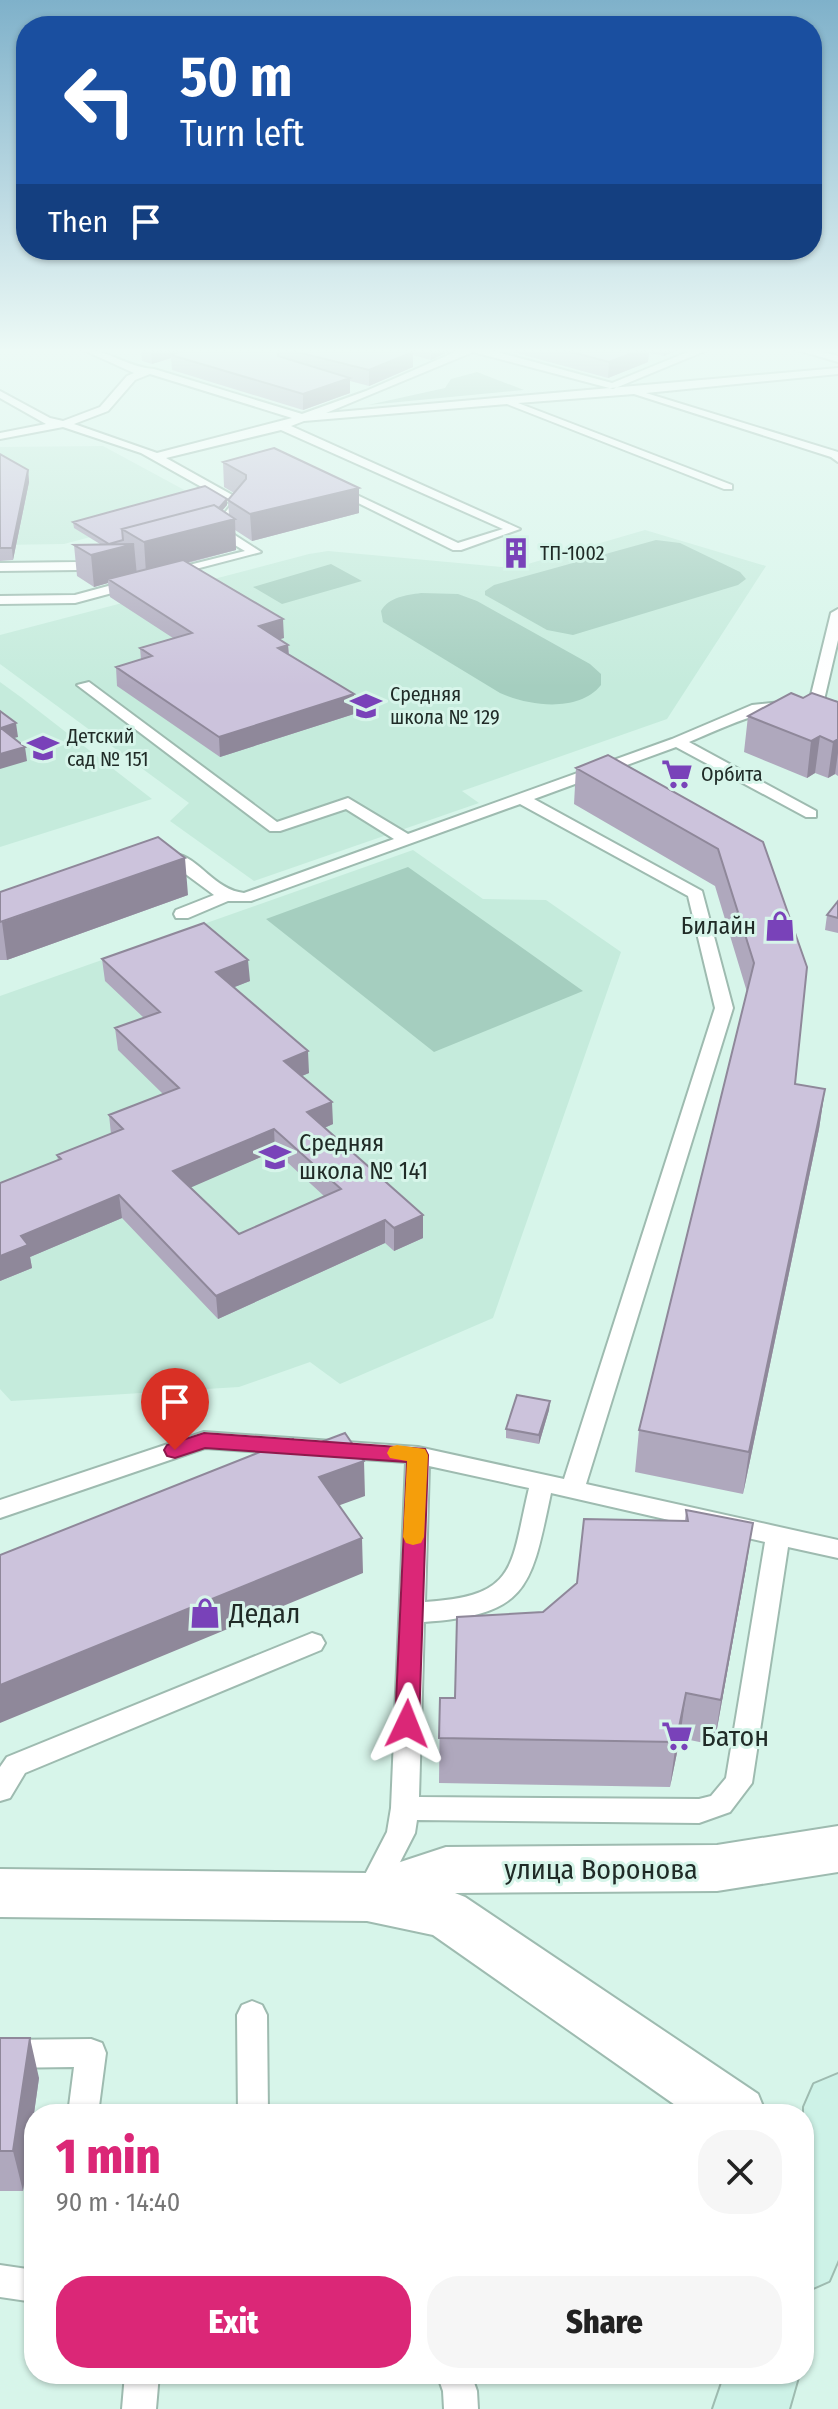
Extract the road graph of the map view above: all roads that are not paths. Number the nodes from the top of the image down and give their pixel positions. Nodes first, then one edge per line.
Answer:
1 (164, 461) edge
2 (362, 461) edge
3 (661, 461) edge
4 (330, 486) edge
5 (728, 487) dead end
6 (218, 528) junction
7 (204, 531) edge
8 (120, 554) dead end
9 (0, 567) edge
10 (0, 600) edge
11 (838, 613) edge
12 (84, 685) dead end
13 (816, 703) junction
14 (838, 707) edge
15 (677, 742) junction
16 (523, 799) junction
17 (811, 814) dead end
18 (408, 841) junction
19 (145, 868) edge
20 (226, 896) junction
21 (182, 914) dead end
22 (418, 1455) junction
23 (542, 1482) junction
24 (573, 1488) junction
25 (0, 1509) edge
26 (778, 1536) junction
27 (838, 1549) edge
28 (410, 1613) junction
29 (312, 1643) dead end
30 (0, 1790) edge
31 (405, 1808) junction
32 (838, 1849) edge
33 (0, 1893) edge
34 (367, 1897) junction
35 (252, 2015) dead end
36 (0, 2054) edge
37 (84, 2104) edge
38 (253, 2104) edge
39 (722, 2104) edge
40 (838, 2107) edge
41 (828, 2186) edge
42 (814, 2227) edge
43 (0, 2281) edge
44 (24, 2285) edge
45 (141, 2384) edge
46 (458, 2384) edge
47 (759, 2384) edge
48 (139, 2409) edge
49 (461, 2409) edge
50 (751, 2409) edge

1 - 6 lane
2 - 4 lane
3 - 5 lane
6 - 7 lane
6 - 10 lane
8 - 9 lane
11 - 13 lane
12 - 18 lane
13 - 14 lane
13 - 15 lane
15 - 16 lane
15 - 17 lane
16 - 18 lane
16 - 24 lane
18 - 20 lane
19 - 20 lane
20 - 21 lane
22 - 23 lane
22 - 25 lane
22 - 28 lane
23 - 24 lane
23 - 28 lane
24 - 26 lane
26 - 27 lane
26 - 31 lane
28 - 31 lane
29 - 30 lane
31 - 34 lane
32 - 34 street, улица Воронова
33 - 34 street, улица Воронова
34 - 39 street, улица Воронова
35 - 38 lane
36 - 37 lane
40 - 41 main road
41 - 42 main road
43 - 44 lane
45 - 48 lane
46 - 49 lane
47 - 50 main road

